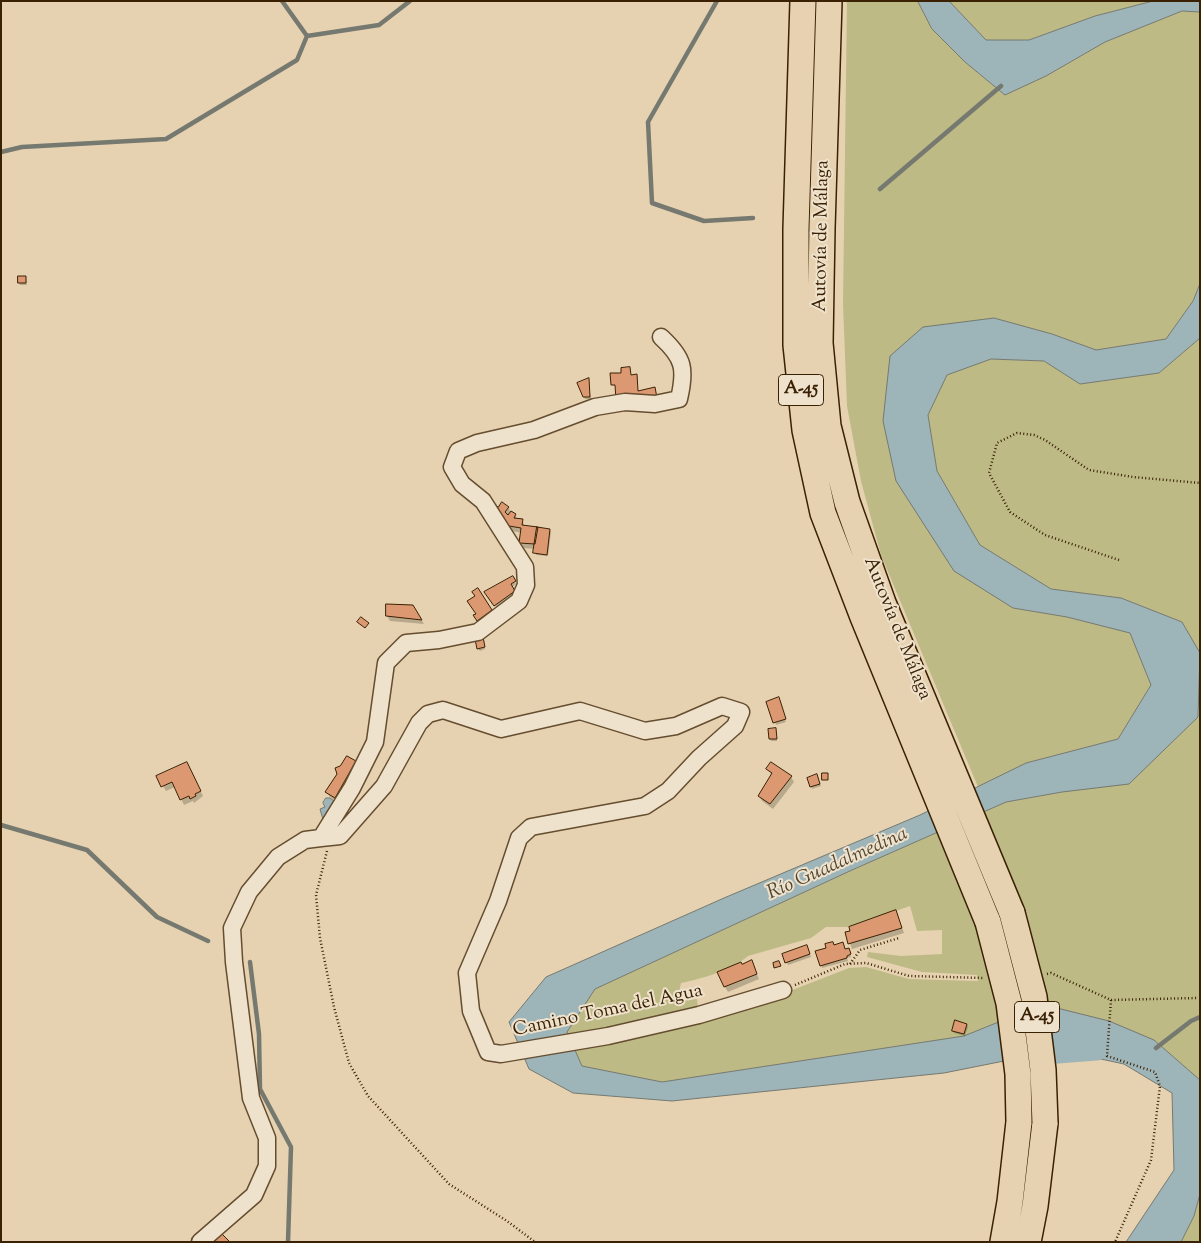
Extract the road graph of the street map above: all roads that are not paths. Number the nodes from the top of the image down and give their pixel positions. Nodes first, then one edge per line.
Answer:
1 (803, 1) edge
2 (829, 1) edge
3 (662, 337) dead end
4 (321, 838) junction
5 (783, 990) road end
6 (200, 1242) edge
7 (1003, 1242) edge
8 (1028, 1242) edge

1 - 7 highway, Autovía de Málaga / A-45, bridge
2 - 8 highway, Autovía de Málaga / A-45, bridge
3 - 4 street
4 - 5 street, Camino Toma del Agua
4 - 6 street

